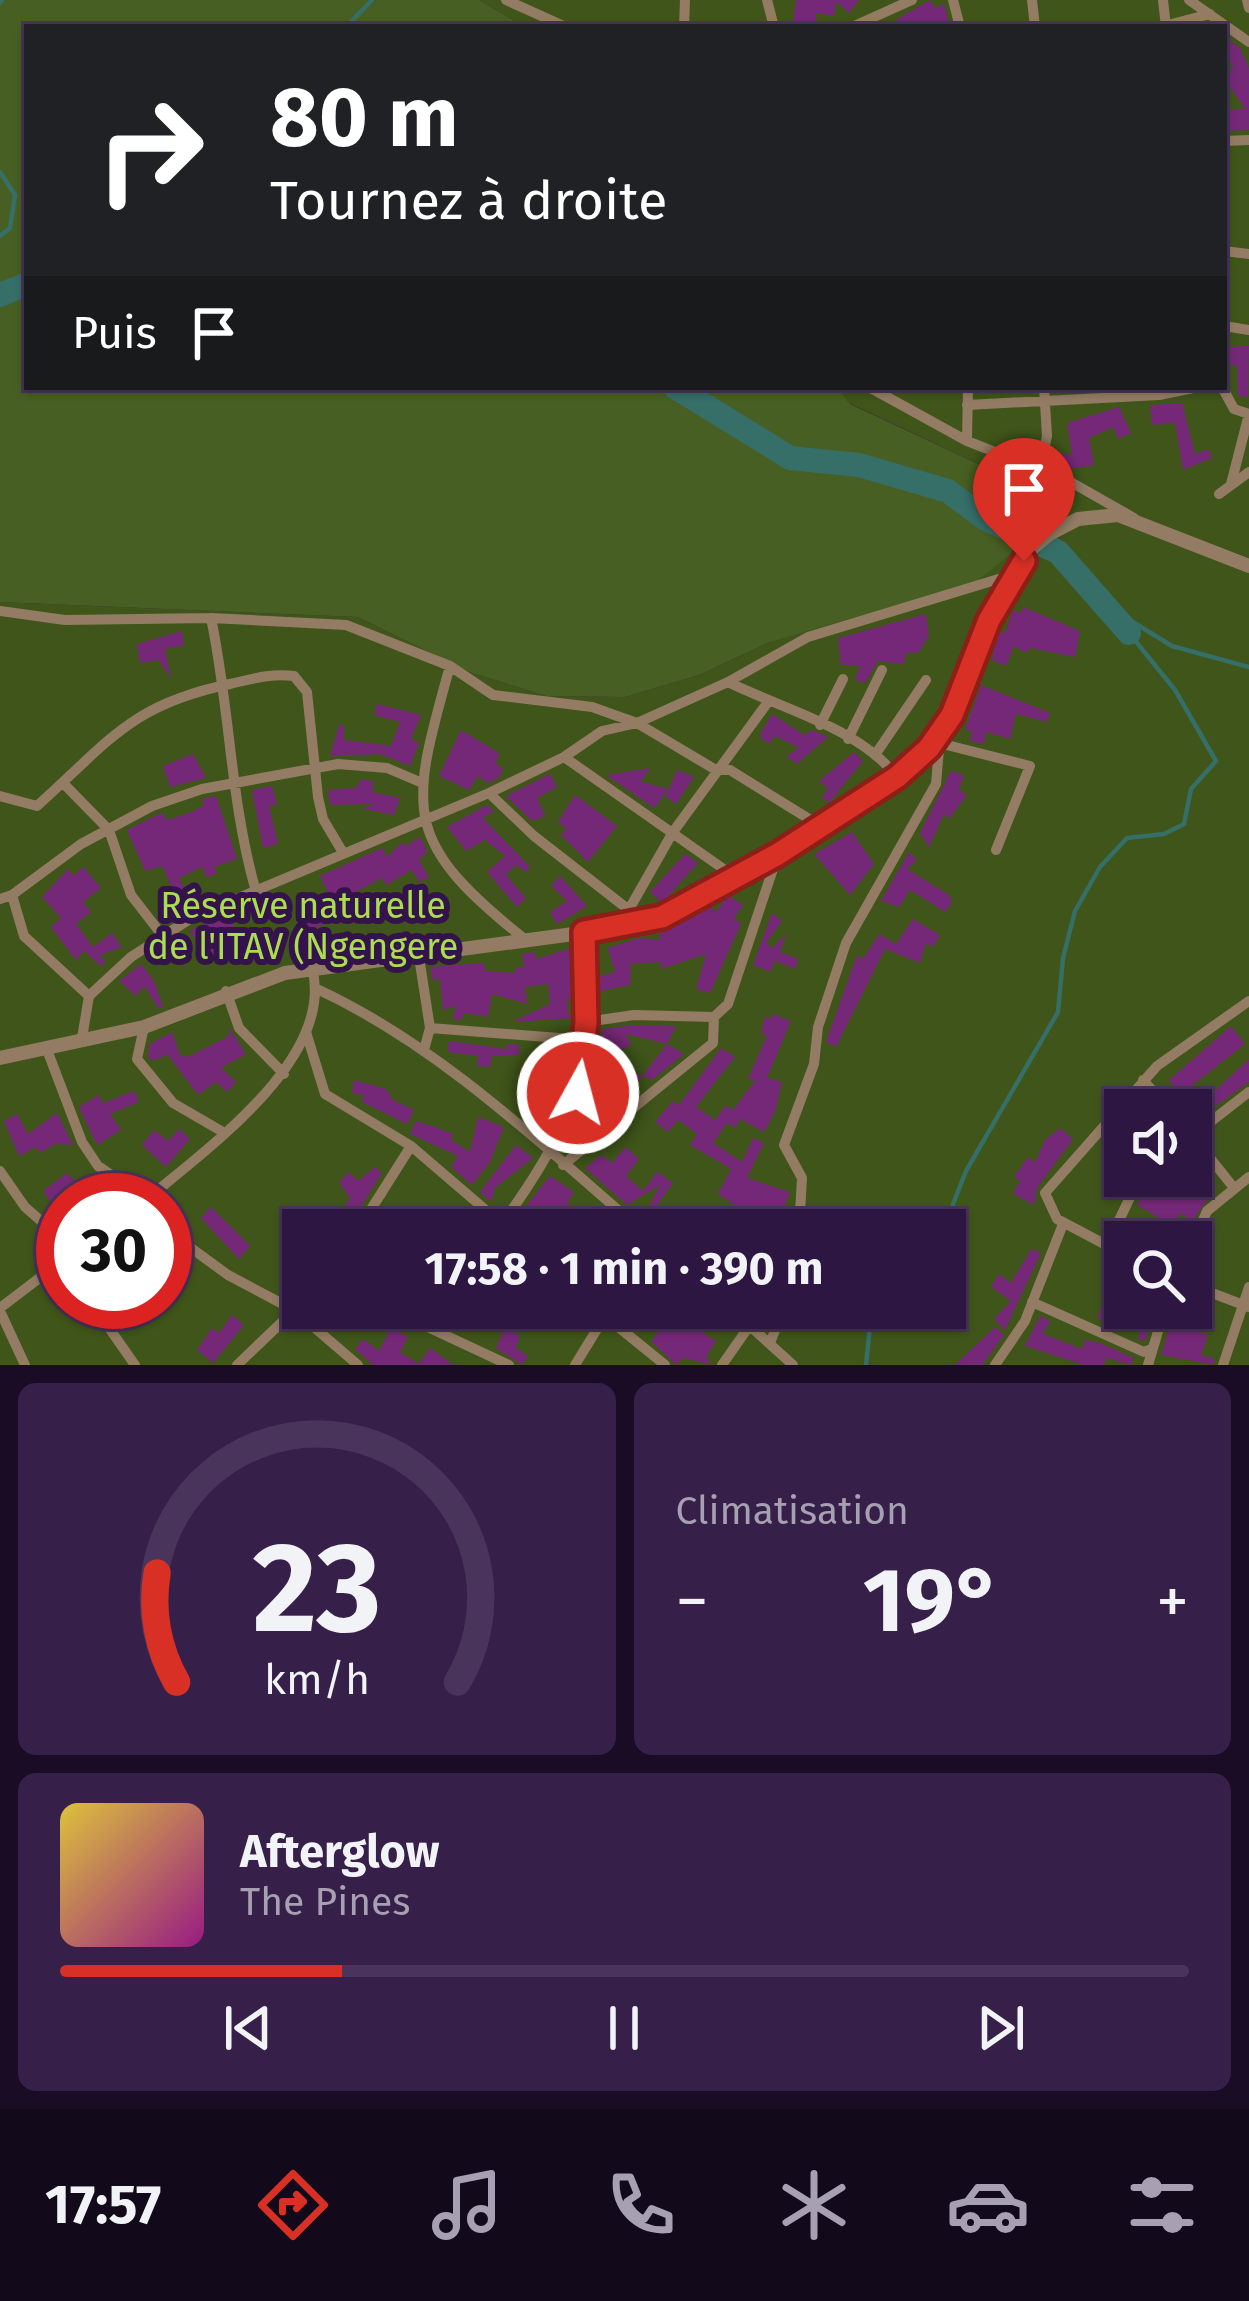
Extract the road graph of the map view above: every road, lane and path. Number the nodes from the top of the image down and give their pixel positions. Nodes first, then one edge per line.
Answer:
1 (506, 0) edge
2 (545, 0) edge
3 (912, 0) edge
4 (1189, 0) edge
5 (1210, 14) junction
6 (542, 16) junction
7 (559, 24) edge
8 (872, 24) edge
9 (1175, 24) edge
10 (1224, 24) edge
11 (874, 390) edge
12 (968, 390) edge
13 (1045, 390) edge
14 (1224, 390) edge
15 (1125, 391) edge
16 (1048, 402) junction
17 (967, 405) junction
18 (1249, 414) edge
19 (967, 441) junction
20 (1249, 472) edge
21 (1040, 474) junction
22 (1231, 484) junction
23 (1219, 494) dead end
24 (1146, 526) junction
25 (1249, 566) edge
26 (1015, 574) junction
27 (0, 611) edge
28 (211, 618) junction
29 (451, 666) junction
30 (882, 670) dead end
31 (843, 679) dead end
32 (926, 680) dead end
33 (728, 682) junction
34 (225, 685) junction
35 (768, 702) junction
36 (637, 723) junction
37 (820, 725) junction
38 (940, 738) junction
39 (848, 739) junction
40 (875, 755) junction
41 (564, 757) junction
42 (313, 770) junction
43 (716, 770) junction
44 (897, 777) junction
45 (420, 782) junction
46 (63, 783) junction
47 (231, 787) junction
48 (489, 793) junction
49 (0, 796) edge
50 (422, 818) junction
51 (822, 827) junction
52 (109, 830) junction
53 (673, 832) junction
54 (996, 850) dead end
55 (342, 851) junction
56 (778, 854) junction
57 (735, 877) junction
58 (255, 888) junction
59 (6, 897) edge
60 (627, 913) junction
61 (647, 924) junction
62 (584, 932) junction
63 (162, 935) junction
64 (527, 941) junction
65 (419, 957) junction
66 (312, 968) junction
67 (317, 989) junction
68 (226, 992) junction
69 (88, 997) junction
70 (1249, 1001) edge
71 (713, 1017) junction
72 (586, 1022) junction
73 (144, 1027) junction
74 (430, 1028) junction
75 (306, 1032) junction
76 (82, 1037) junction
77 (585, 1040) junction
78 (46, 1047) junction
79 (424, 1050) junction
80 (0, 1058) edge
81 (284, 1074) junction
82 (1143, 1080) junction
83 (1151, 1089) edge
84 (1249, 1092) edge
85 (1212, 1121) edge
86 (223, 1132) junction
87 (411, 1146) junction
88 (551, 1155) junction
89 (1212, 1161) edge
90 (563, 1165) junction
91 (0, 1171) edge
92 (108, 1173) edge
93 (177, 1173) edge
94 (1249, 1177) edge
95 (1234, 1188) junction
96 (478, 1207) joint
97 (371, 1209) edge
98 (481, 1209) edge
99 (517, 1209) edge
100 (616, 1209) edge
101 (800, 1209) edge
102 (36, 1216) edge
103 (1203, 1221) edge
104 (1063, 1224) junction
105 (1104, 1245) edge
106 (192, 1249) edge
107 (36, 1281) edge
108 (1249, 1287) edge
109 (1212, 1293) edge
110 (282, 1299) edge
111 (1032, 1302) junction
112 (1245, 1306) edge
113 (0, 1310) edge
114 (282, 1322) edge
115 (110, 1329) edge
116 (321, 1329) edge
117 (433, 1329) edge
118 (594, 1329) edge
119 (624, 1329) edge
120 (747, 1329) edge
121 (754, 1329) edge
122 (776, 1329) edge
123 (1158, 1329) edge
124 (770, 1343) junction
125 (1151, 1349) junction
126 (25, 1365) edge
127 (135, 1365) edge
128 (238, 1365) edge
129 (358, 1365) edge
130 (508, 1365) edge
131 (575, 1365) edge
132 (665, 1365) edge
133 (722, 1365) edge
134 (793, 1365) edge
135 (994, 1365) edge
136 (1148, 1365) edge
137 (1223, 1365) edge

1 - 6 street
2 - 6 street
3 - 8 street
4 - 5 street
5 - 9 street
5 - 10 street
6 - 7 street
11 - 19 street
12 - 17 street
13 - 16 street
14 - 18 street
15 - 16 street
16 - 17 street
16 - 21 street
17 - 19 street
18 - 22 street
19 - 21 street
20 - 22 street
21 - 24 street
22 - 23 street
24 - 25 street
24 - 26 street
26 - 33 street
26 - 38 street
27 - 28 street
28 - 29 street
28 - 34 street
29 - 36 street
29 - 45 street
30 - 39 street
31 - 37 street
32 - 40 street
33 - 35 street
33 - 36 street
34 - 42 street
34 - 46 street
34 - 47 street
35 - 37 street
35 - 43 street
36 - 41 street
36 - 43 street
37 - 39 street
38 - 44 street
38 - 54 street
38 - 101 street
39 - 40 street
40 - 44 street
41 - 48 street
41 - 53 street
42 - 45 street
42 - 47 street
42 - 55 street
43 - 51 street
43 - 53 street
44 - 51 street
45 - 50 street
46 - 49 street
46 - 52 street
47 - 52 street
47 - 58 street
48 - 50 street
48 - 60 street
50 - 55 street
50 - 64 street
51 - 56 street
52 - 59 street
52 - 63 street
53 - 57 street
53 - 60 street
55 - 58 street
56 - 57 street
56 - 71 street
57 - 61 street
58 - 63 street
59 - 69 street
60 - 61 street
61 - 62 street
62 - 64 street
62 - 72 street
63 - 69 street
64 - 65 street
65 - 66 street
65 - 74 street
66 - 67 street
66 - 68 street
67 - 75 street
67 - 79 street
68 - 73 street
68 - 81 street
69 - 76 street
70 - 82 street
71 - 72 street
71 - 90 street
72 - 77 street
73 - 76 street
73 - 86 street
74 - 77 street
74 - 79 street
75 - 81 street
75 - 87 street
76 - 78 street
77 - 88 street
78 - 80 street
78 - 92 street
79 - 88 street
81 - 86 street
82 - 83 street
82 - 104 street
84 - 85 street
86 - 93 street
87 - 96 street
87 - 97 street
88 - 90 street
88 - 99 street
89 - 95 street
90 - 100 street
91 - 102 street
94 - 95 street
95 - 103 street
96 - 98 street
104 - 105 street
104 - 111 street
106 - 110 street
107 - 113 street
108 - 112 street
109 - 112 street
111 - 125 street
111 - 135 street
112 - 137 street
113 - 126 street
114 - 128 street
115 - 127 street
116 - 129 street
117 - 130 street
118 - 131 street
119 - 132 street
120 - 133 street
121 - 124 street
122 - 124 street
123 - 125 street
124 - 134 street
125 - 136 street

